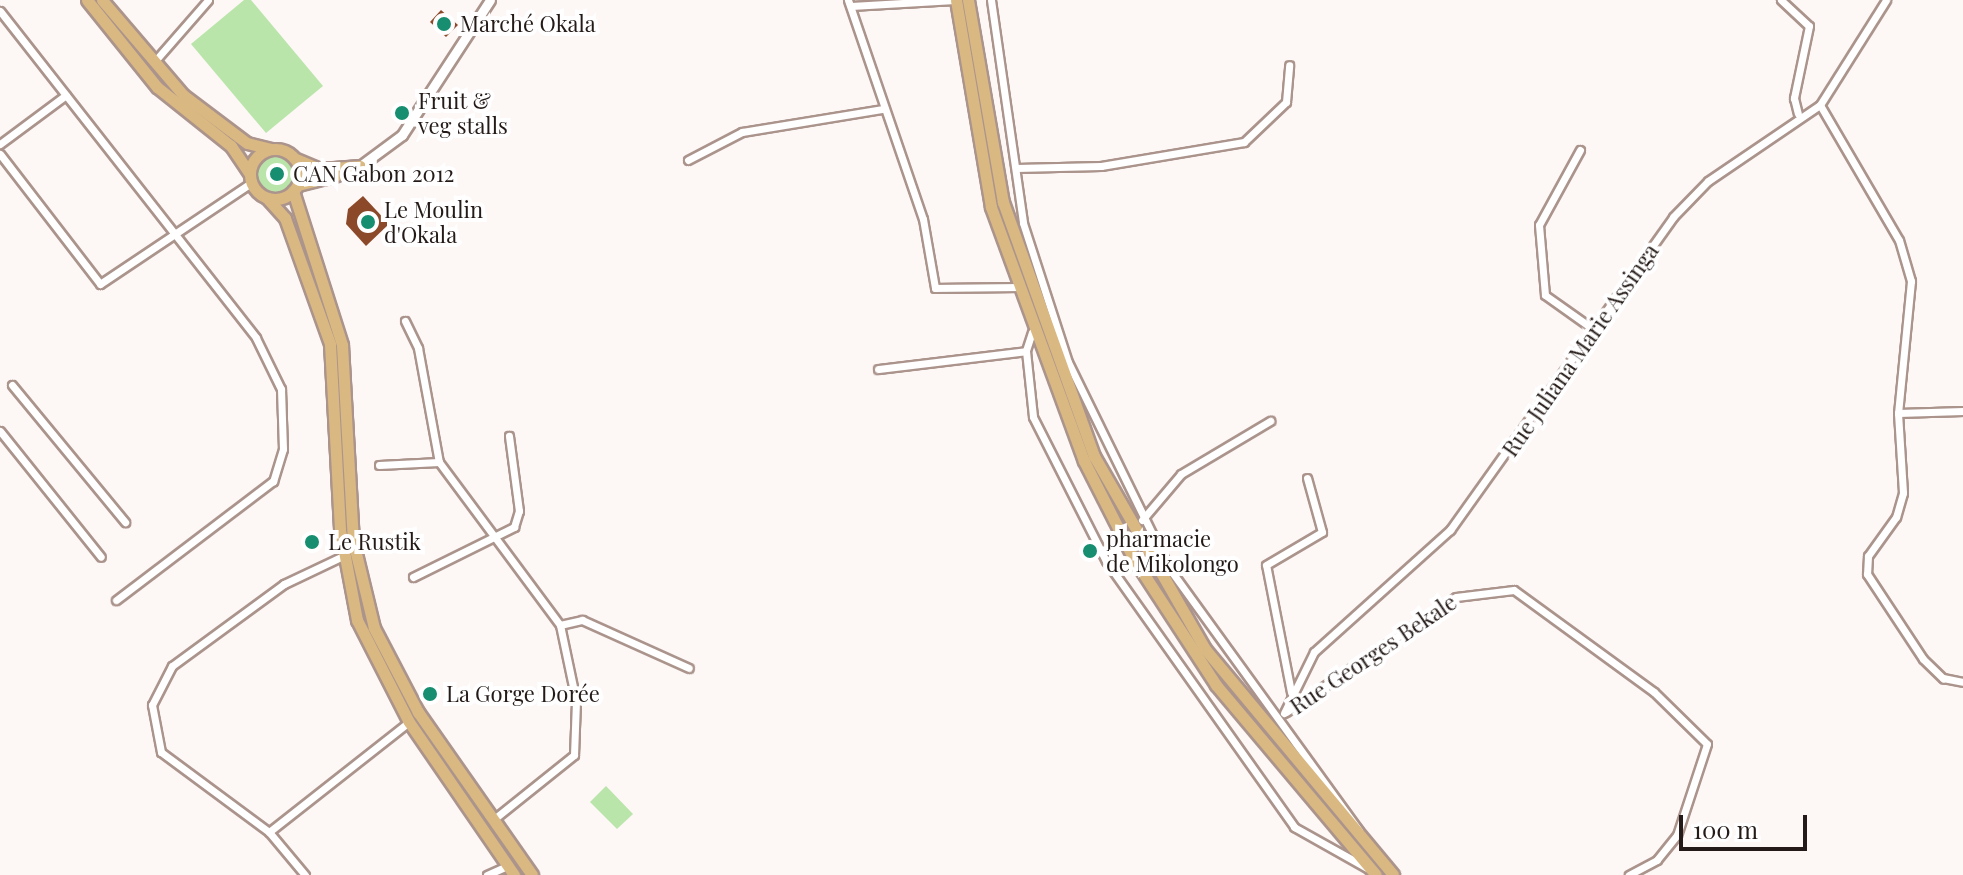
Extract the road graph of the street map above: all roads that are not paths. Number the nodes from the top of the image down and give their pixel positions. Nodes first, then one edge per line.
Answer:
1 (87, 0) edge
2 (102, 0) edge
3 (208, 0) edge
4 (490, 0) edge
5 (956, 0) edge
6 (968, 0) edge
7 (991, 0) edge
8 (1781, 0) edge
9 (1886, 0) edge
10 (849, 3) edge
11 (0, 11) edge
12 (152, 63) junction
13 (1289, 65) dead end
14 (66, 95) junction
15 (1820, 105) junction
16 (883, 109) junction
17 (1798, 114) junction
18 (0, 144) edge
19 (271, 149) junction
20 (1580, 150) dead end
21 (0, 154) edge
22 (296, 159) junction
23 (688, 160) dead end
24 (360, 166) junction
25 (1016, 168) junction
26 (251, 178) junction
27 (296, 188) junction
28 (267, 198) junction
29 (170, 231) junction
30 (1017, 287) junction
31 (405, 321) dead end
32 (1593, 329) junction
33 (1032, 332) junction
34 (1026, 351) junction
35 (878, 369) dead end
36 (12, 385) dead end
37 (1963, 411) edge
38 (1898, 413) junction
39 (1270, 421) dead end
40 (0, 431) edge
41 (509, 436) dead end
42 (439, 462) junction
43 (379, 465) dead end
44 (1307, 478) dead end
45 (1142, 520) junction
46 (125, 522) dead end
47 (499, 541) junction
48 (343, 556) junction
49 (101, 557) dead end
50 (413, 577) dead end
51 (116, 600) dead end
52 (560, 625) junction
53 (689, 668) dead end
54 (1963, 682) edge
55 (1291, 692) junction
56 (1284, 713) junction
57 (1274, 720) junction
58 (409, 722) junction
59 (493, 820) junction
60 (269, 832) junction
61 (1361, 840) junction
62 (510, 870) edge
63 (1373, 872) edge
64 (305, 875) edge
65 (487, 875) edge
66 (532, 875) edge
67 (1393, 875) edge
68 (1629, 875) edge

1 - 26 main road
2 - 12 main road
3 - 12 street
4 - 24 street
5 - 10 street
5 - 30 main road
6 - 61 main road
7 - 25 street
8 - 17 street
9 - 15 street
10 - 16 street
11 - 14 street
12 - 19 main road
13 - 25 street
14 - 18 street
14 - 29 street
15 - 17 street, Rue Juliana Marie Assinga
15 - 38 street
16 - 23 street
16 - 30 street
17 - 32 street, Rue Juliana Marie Assinga
19 - 22 main road
19 - 26 main road
20 - 32 street
21 - 29 street
22 - 24 main road
22 - 27 main road
24 - 27 main road
25 - 45 street
26 - 28 main road
26 - 29 street
27 - 28 main road
27 - 59 main road
28 - 48 main road
29 - 51 street
30 - 33 main road
31 - 42 street
32 - 55 street, Rue Juliana Marie Assinga
33 - 34 street
33 - 63 main road
34 - 35 street
34 - 63 street
36 - 46 street
37 - 38 street
38 - 54 street
39 - 45 street
40 - 49 street
41 - 47 street
42 - 43 street
42 - 47 street
44 - 55 street
45 - 57 street
47 - 50 street
47 - 52 street
48 - 58 main road
48 - 60 street
52 - 53 street
52 - 59 street
55 - 56 street, Rue Juliana Marie Assinga
56 - 57 street, Rue Georges Bekale
56 - 68 street, Rue Georges Bekale
57 - 61 street
58 - 60 street
58 - 62 main road
59 - 66 main road
60 - 64 street
61 - 67 main road
62 - 65 street

